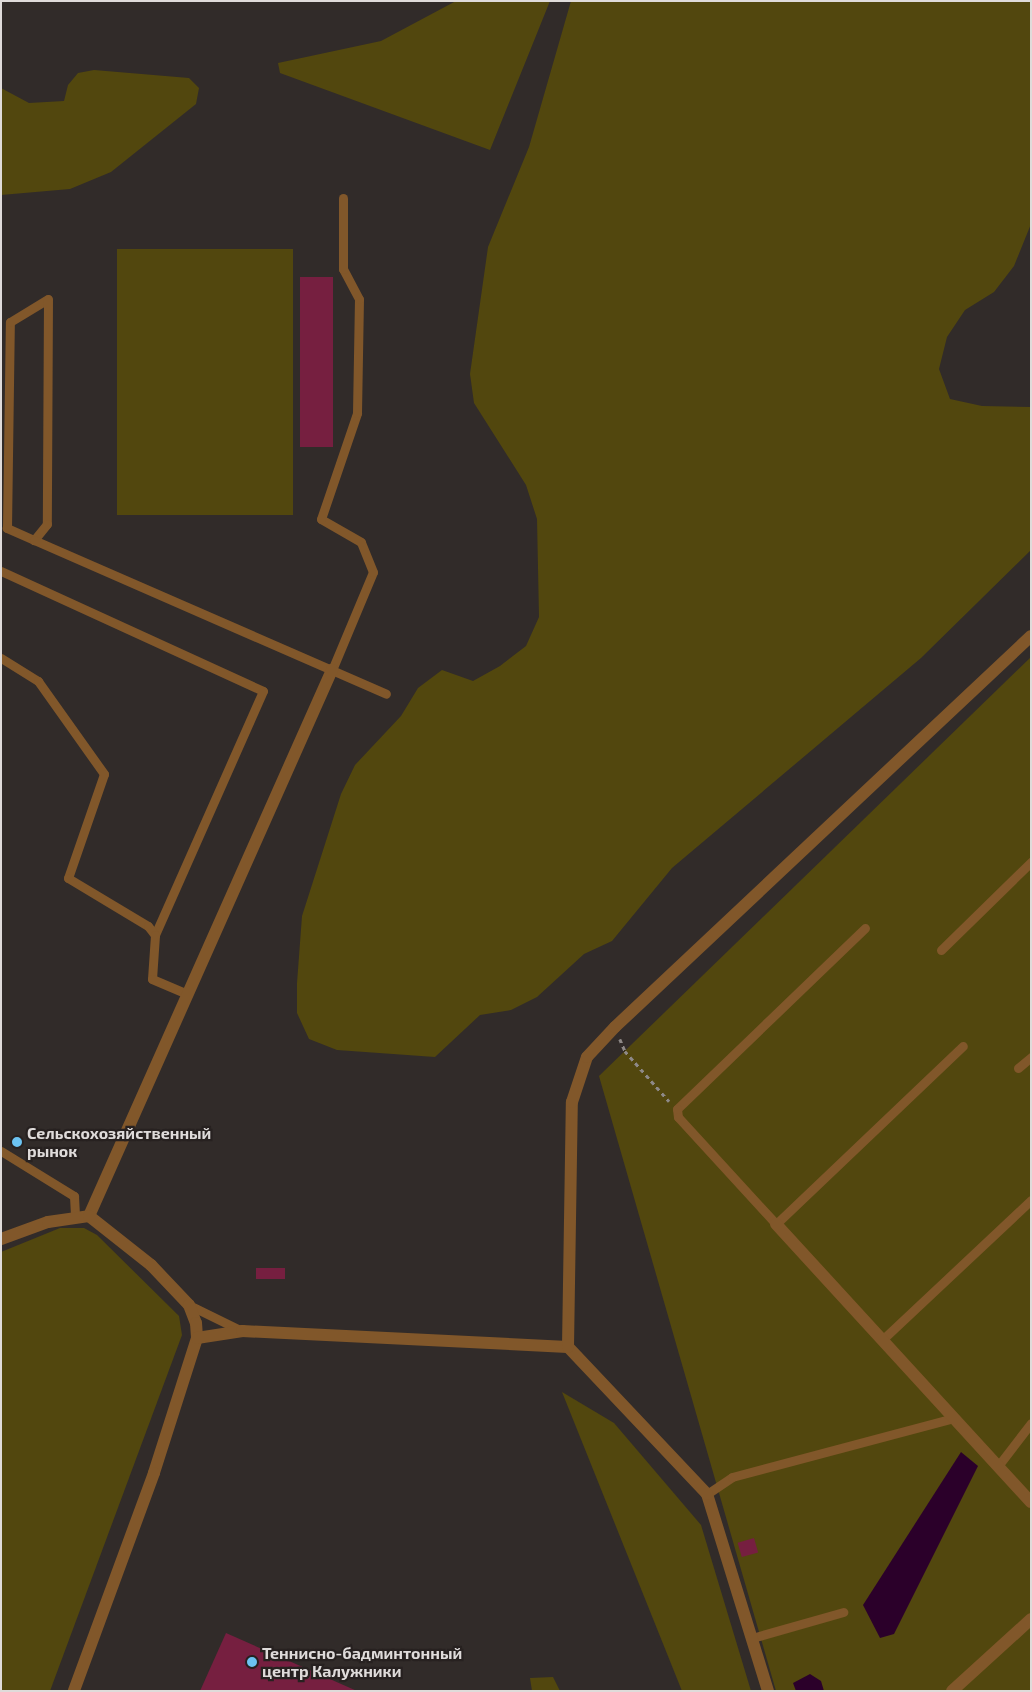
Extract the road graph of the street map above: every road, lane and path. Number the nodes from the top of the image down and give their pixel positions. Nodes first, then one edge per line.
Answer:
1 (343, 198) dead end
2 (34, 540) junction
3 (1, 571) edge
4 (1031, 636) edge
5 (1, 658) edge
6 (332, 670) junction
7 (386, 694) dead end
8 (1031, 862) edge
9 (865, 928) dead end
10 (156, 935) junction
11 (941, 950) dead end
12 (188, 994) junction
13 (615, 1027) junction
14 (963, 1046) dead end
15 (1031, 1057) edge
16 (1018, 1068) dead end
17 (677, 1109) junction
18 (1, 1150) edge
19 (1031, 1200) edge
20 (75, 1215) junction
21 (89, 1216) junction
22 (776, 1224) junction
23 (1, 1240) edge
24 (189, 1305) junction
25 (242, 1331) junction
26 (196, 1338) junction
27 (882, 1340) junction
28 (568, 1347) junction
29 (954, 1418) junction
30 (1031, 1423) edge
31 (998, 1466) junction
32 (707, 1494) junction
33 (1031, 1502) edge
34 (843, 1612) dead end
35 (1031, 1619) edge
36 (752, 1638) junction
37 (74, 1691) edge
38 (768, 1691) edge
39 (952, 1691) edge

1 - 6 lane
2 - 2 lane
2 - 6 lane
3 - 10 lane
4 - 13 street
5 - 10 lane
6 - 7 lane
6 - 12 street
8 - 11 lane
9 - 17 lane
10 - 12 lane
12 - 21 street
13 - 17 path
13 - 28 street
14 - 22 lane
15 - 16 lane
17 - 22 lane
18 - 20 lane
19 - 27 lane
20 - 21 street
20 - 23 street
21 - 24 street
22 - 27 street
24 - 25 lane
24 - 26 street
25 - 26 street
25 - 28 street
26 - 37 street
27 - 29 street
28 - 32 street
29 - 31 street
29 - 32 lane
30 - 31 lane
31 - 33 street
32 - 36 street
34 - 36 lane
35 - 39 street
36 - 38 street

